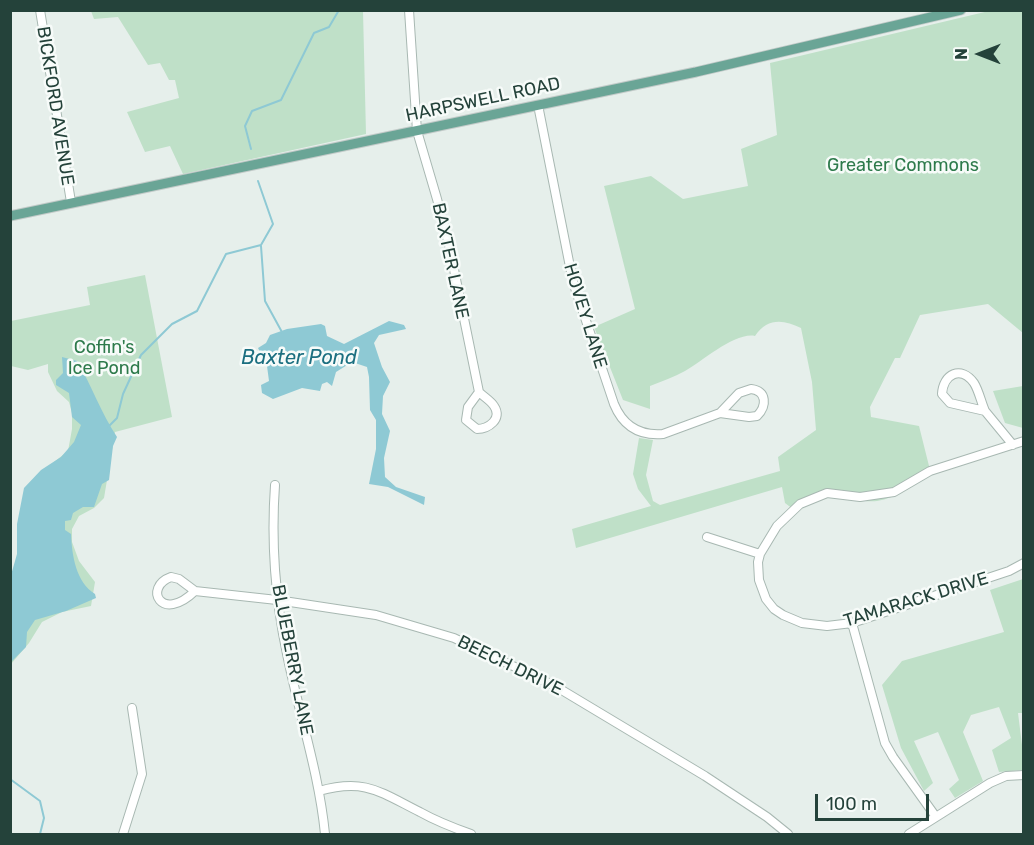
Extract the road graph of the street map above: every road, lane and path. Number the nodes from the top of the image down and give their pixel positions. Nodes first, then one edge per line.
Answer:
1 (40, 10) edge
2 (409, 10) edge
3 (961, 10) edge
4 (538, 105) junction
5 (417, 130) junction
6 (71, 202) junction
7 (10, 216) edge
8 (479, 392) junction
9 (985, 411) junction
10 (720, 413) junction
11 (1023, 441) edge
12 (1013, 445) junction
13 (275, 485) dead end
14 (707, 537) dead end
15 (760, 554) junction
16 (1023, 562) edge
17 (195, 591) junction
18 (277, 600) junction
19 (852, 623) junction
20 (132, 708) dead end
21 (1023, 775) edge
22 (319, 791) junction
23 (936, 817) junction
24 (123, 834) edge
25 (325, 834) edge
26 (471, 834) edge
27 (788, 834) edge
28 (909, 834) edge

1 - 6 street, BICKFORD AVENUE
2 - 5 street, BAXTER LANE
3 - 4 main road, HARPSWELL ROAD
4 - 5 main road, HARPSWELL ROAD
4 - 10 street, HOVEY LANE
5 - 6 main road, HARPSWELL ROAD
5 - 8 street, BAXTER LANE
6 - 7 main road, HARPSWELL ROAD
8 - 8 street, BAXTER LANE
9 - 9 street
9 - 12 street
10 - 10 street, HOVEY LANE
11 - 12 street
12 - 15 street
13 - 18 street, BLUEBERRY LANE
14 - 15 street
15 - 19 street, TAMARACK DRIVE
16 - 19 street, TAMARACK DRIVE
17 - 17 street, BEECH DRIVE
17 - 18 street, BEECH DRIVE
18 - 22 street, BLUEBERRY LANE
18 - 27 street, BEECH DRIVE
19 - 23 street
20 - 24 street
21 - 23 street
22 - 25 street, BLUEBERRY LANE
22 - 26 street
23 - 28 street

